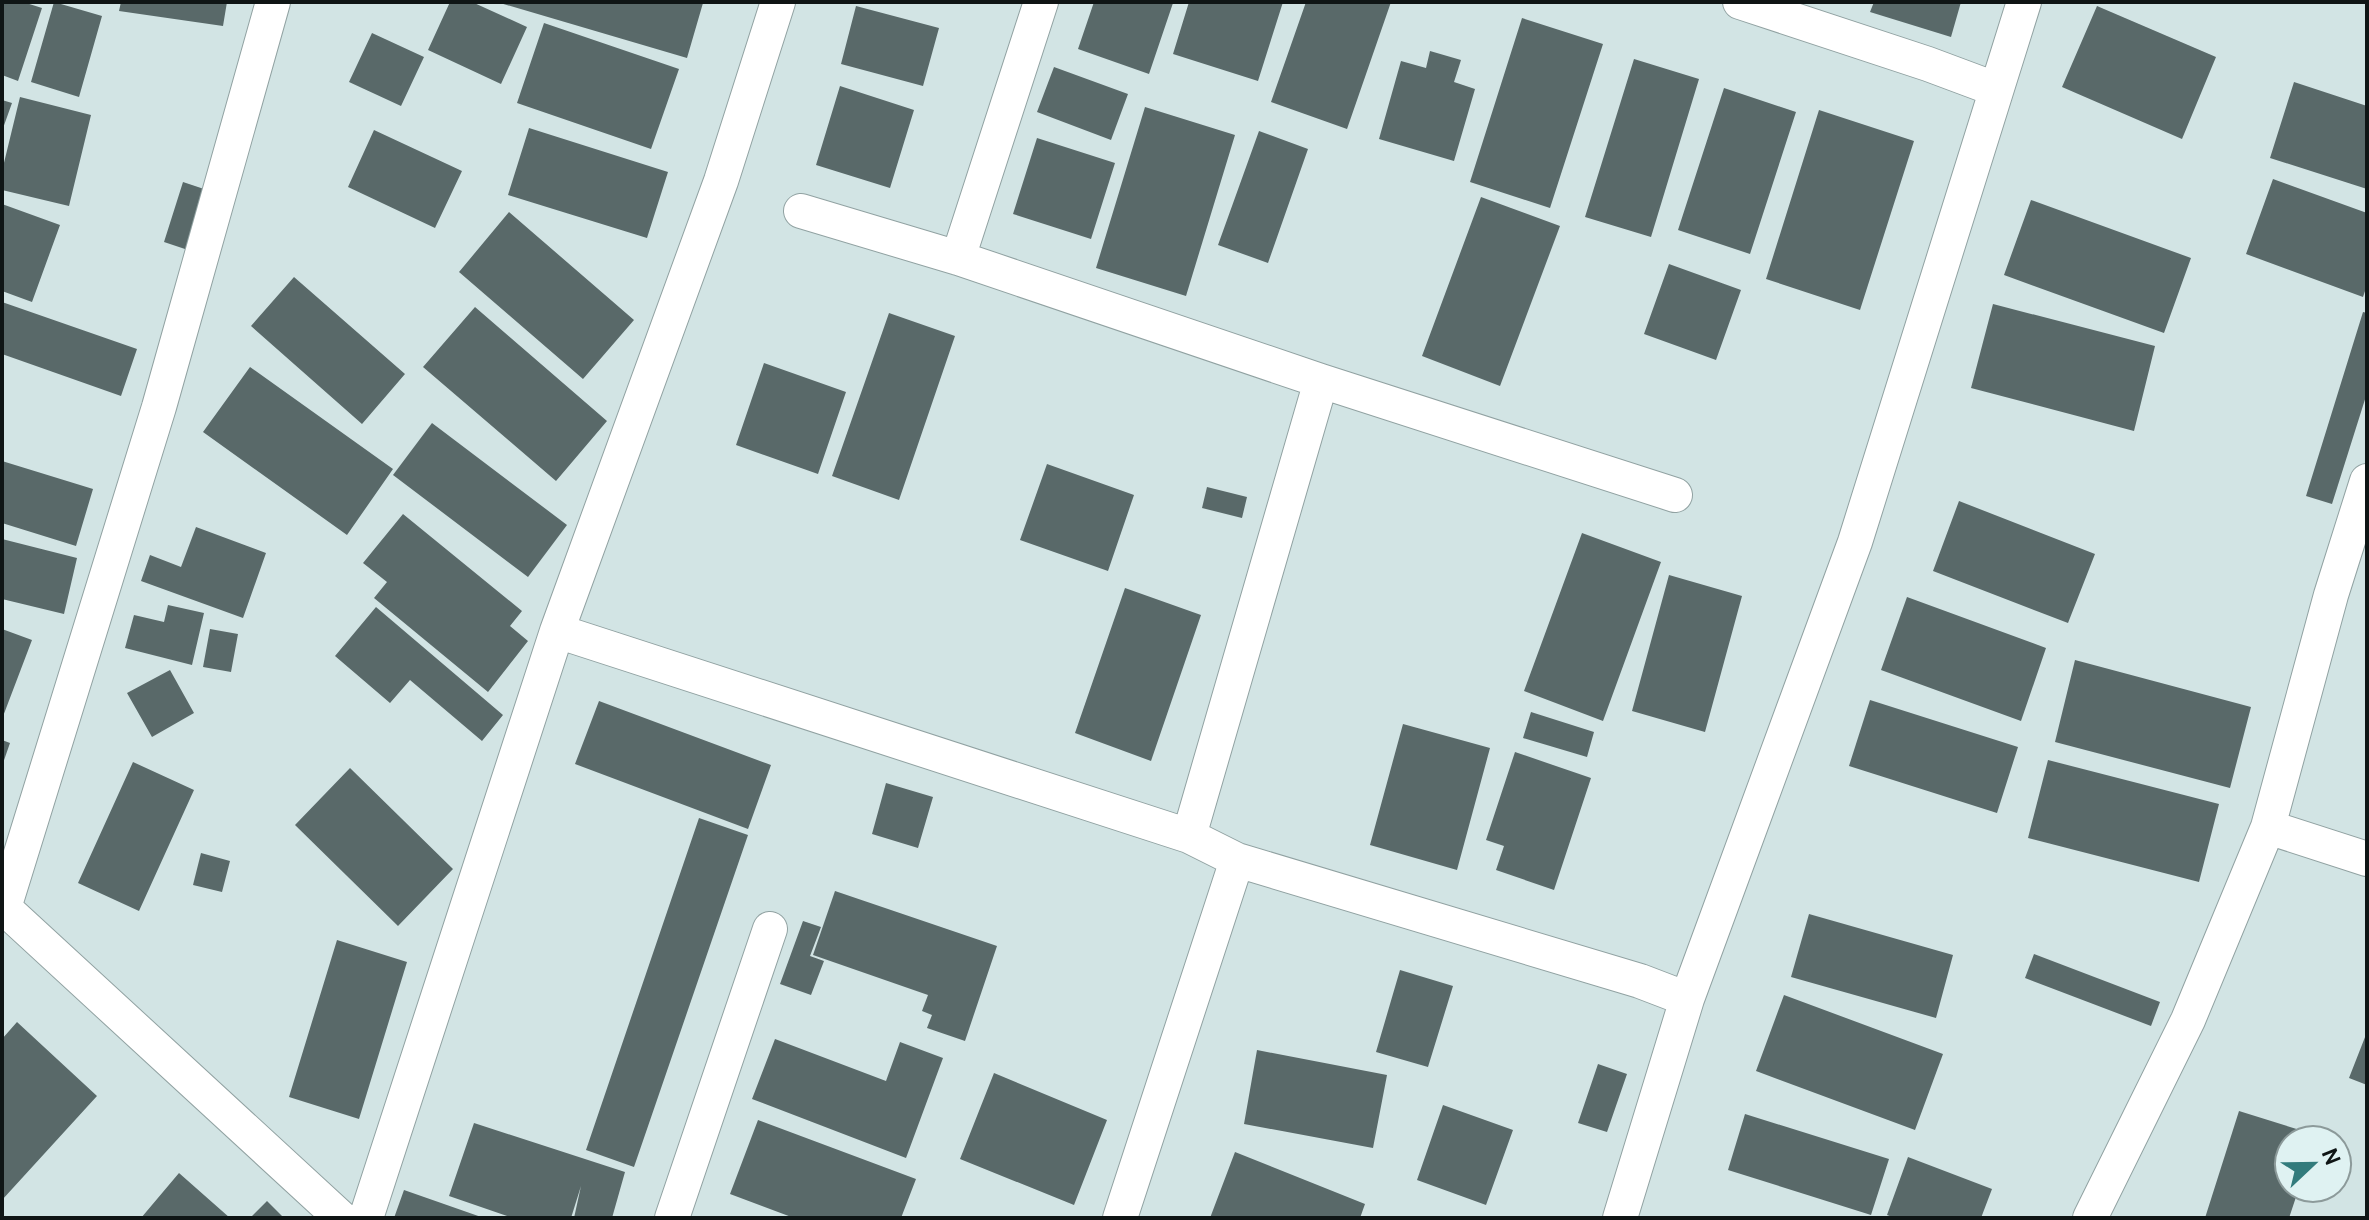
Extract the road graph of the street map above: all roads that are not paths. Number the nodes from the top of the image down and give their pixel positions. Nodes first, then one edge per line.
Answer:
1 (273, 2) edge
2 (778, 2) edge
3 (1041, 2) edge
4 (1740, 2) edge
5 (2024, 2) edge
6 (1995, 89) junction
7 (801, 211) dead end
8 (958, 258) junction
9 (1321, 381) junction
10 (2367, 481) edge
11 (1675, 495) dead end
12 (557, 631) junction
13 (2268, 827) junction
14 (1189, 836) junction
15 (2367, 859) edge
16 (1237, 860) junction
17 (3, 907) edge
18 (770, 929) dead end
19 (1687, 999) junction
20 (341, 1218) edge
21 (366, 1218) edge
22 (672, 1218) edge
23 (1120, 1218) edge
24 (1620, 1218) edge
25 (2090, 1218) edge

1 - 17 street
2 - 12 street
3 - 8 street
4 - 6 street
5 - 6 street
6 - 19 street
7 - 8 street
8 - 9 street
9 - 11 street
9 - 14 street
10 - 13 street
12 - 14 street
12 - 21 street
13 - 15 street
13 - 25 street
14 - 16 street
16 - 19 street
16 - 23 street
17 - 20 street
18 - 22 street
19 - 24 street

